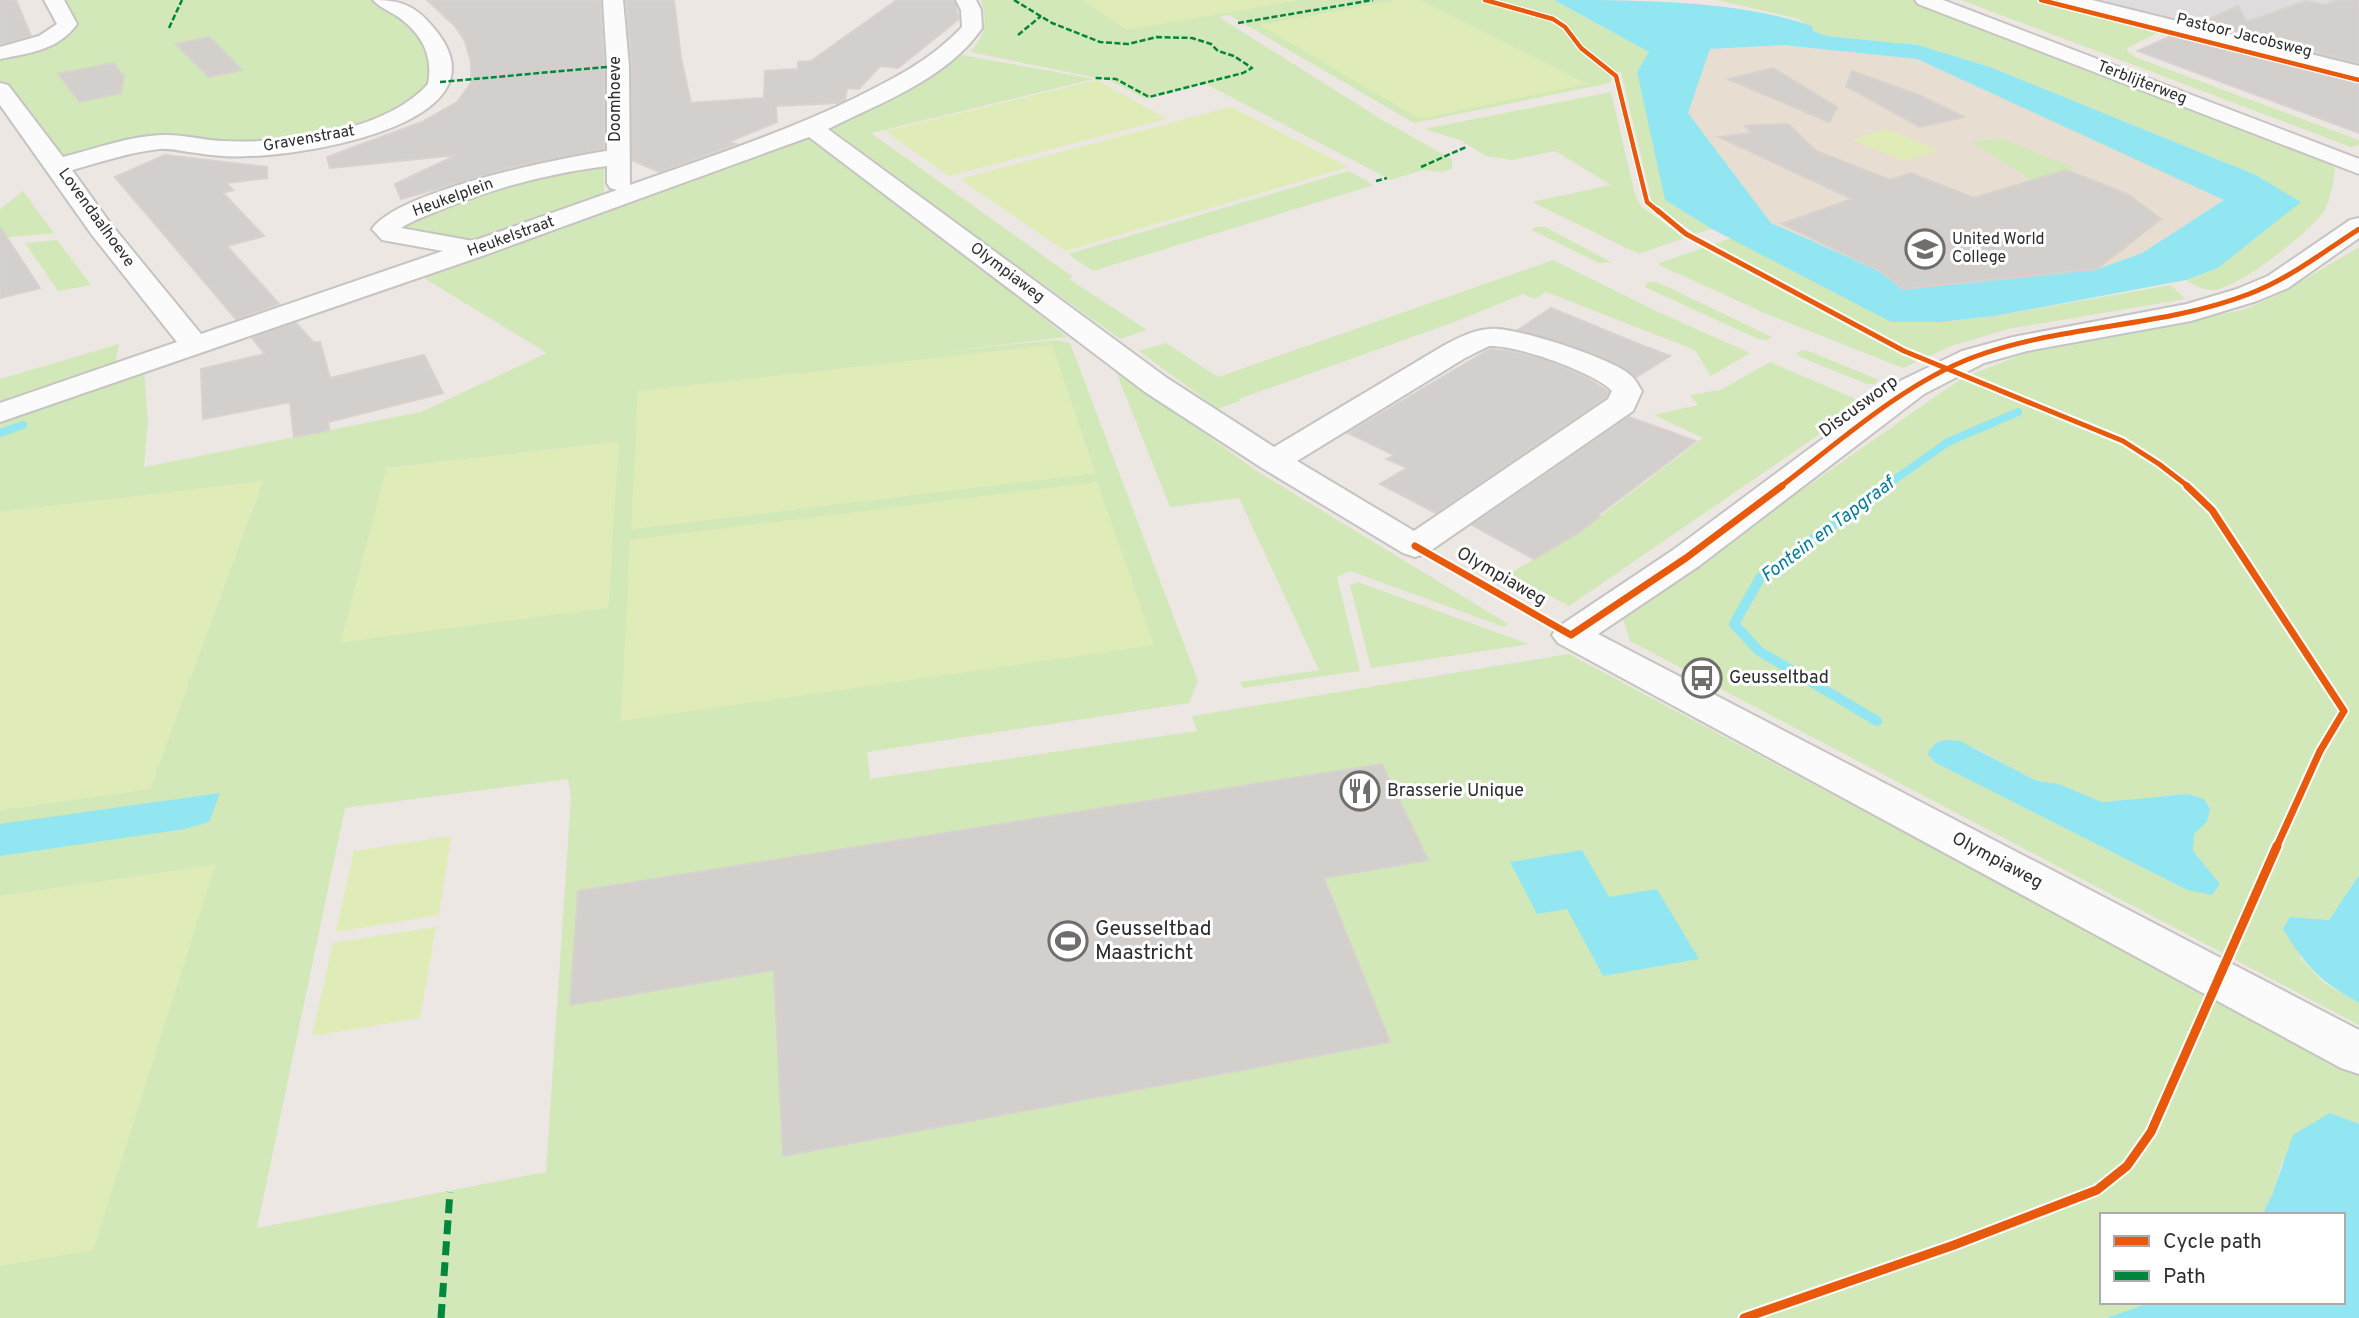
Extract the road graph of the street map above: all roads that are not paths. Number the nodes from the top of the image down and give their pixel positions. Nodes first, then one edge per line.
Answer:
1 (54, 0) edge
2 (383, 0) edge
3 (613, 0) edge
4 (966, 0) edge
5 (1925, 0) edge
6 (1953, 0) edge
7 (2068, 0) edge
8 (0, 53) edge
9 (2359, 72) edge
10 (0, 90) edge
11 (813, 128) junction
12 (2359, 154) edge
13 (617, 157) junction
14 (57, 166) junction
15 (2359, 167) edge
16 (620, 198) junction
17 (2358, 229) edge
18 (476, 249) junction
19 (194, 345) junction
20 (0, 413) edge
21 (1274, 461) junction
22 (1572, 635) joint
23 (2359, 1054) edge

1 - 8 street
2 - 14 street, Gravenstraat
3 - 13 street, Doomhoeve
4 - 11 street, Heukelstraat
5 - 15 street, Terblijterweg
6 - 12 street, Terblijterweg
7 - 9 street, Pastoor Jacobsweg
10 - 14 street, Lovendaalhoeve
11 - 16 street, Heukelstraat
11 - 21 street, Olympiaweg
13 - 16 street, Doomhoeve
13 - 18 street, Heukelplein
14 - 19 street, Lovendaalhoeve
16 - 18 street, Heukelstraat
17 - 22 street, Discusworp
18 - 19 street, Heukelstraat
19 - 20 street, Heukelstraat
21 - 21 street, Olympiaweg
22 - 23 street, Olympiaweg

